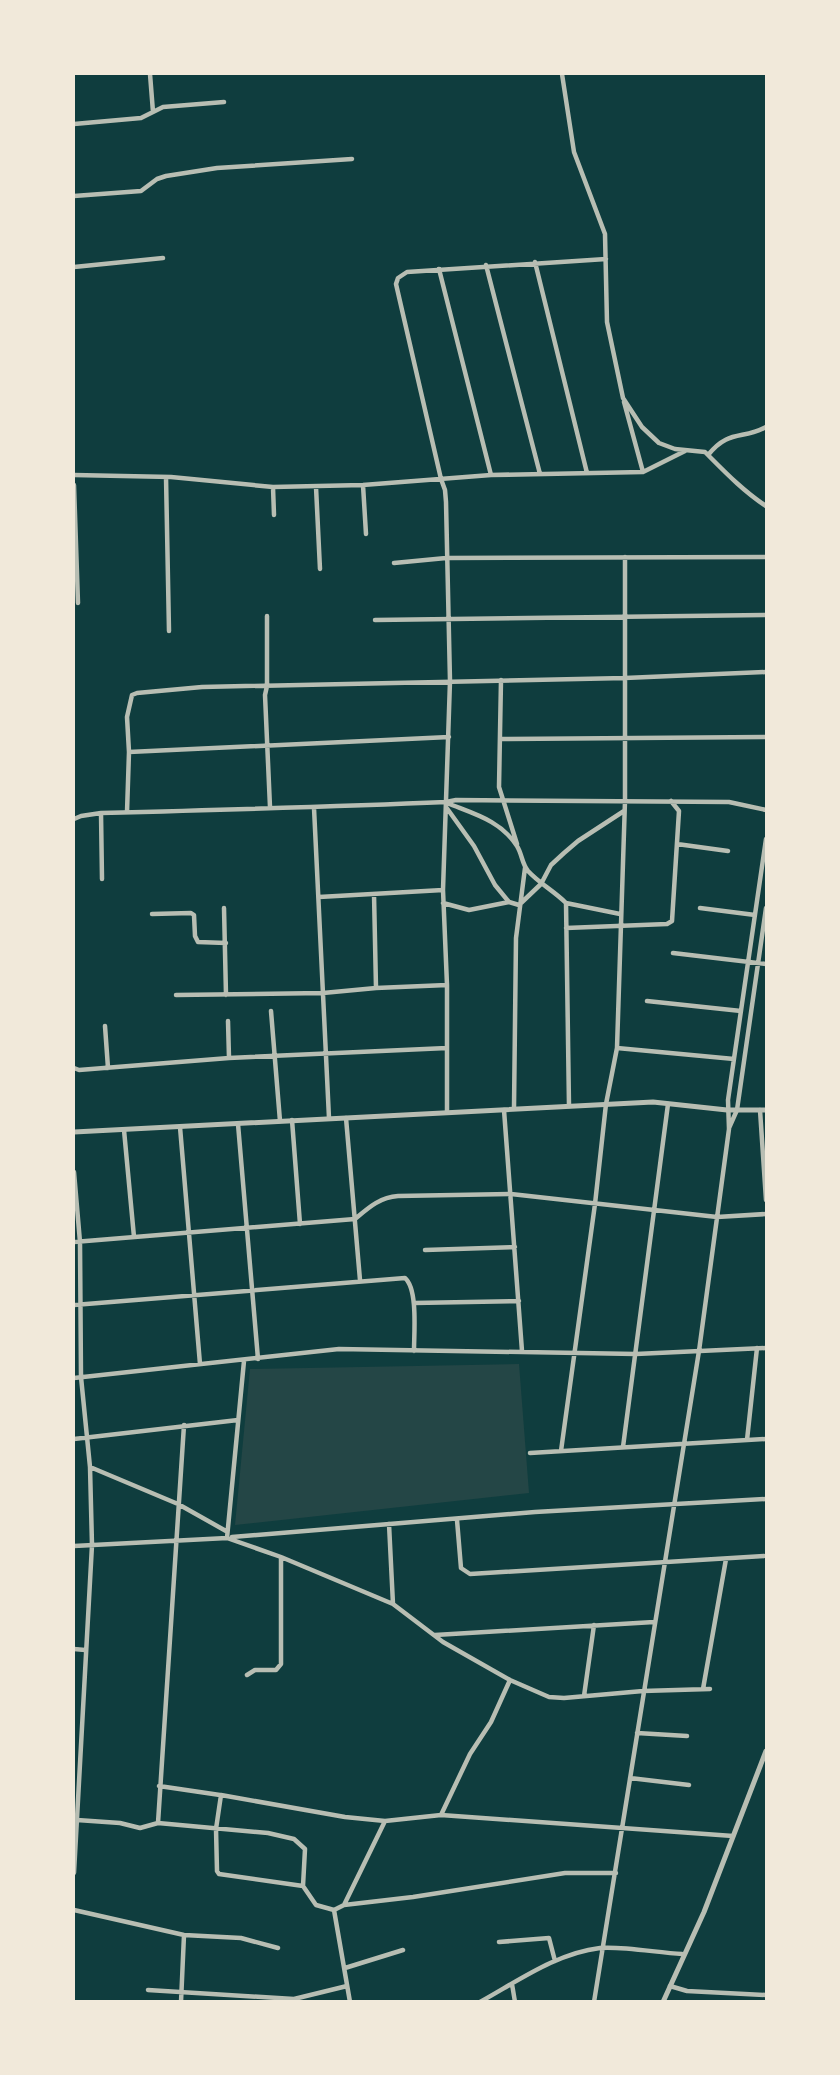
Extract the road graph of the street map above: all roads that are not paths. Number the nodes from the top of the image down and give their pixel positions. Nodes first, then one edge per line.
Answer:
1 (150, 74) edge
2 (562, 74) edge
3 (224, 102) dead end
4 (153, 112) junction
5 (74, 124) edge
6 (352, 159) dead end
7 (74, 196) edge
8 (163, 258) dead end
9 (606, 259) junction
10 (534, 262) junction
11 (486, 265) junction
12 (74, 267) edge
13 (439, 269) junction
14 (623, 398) junction
15 (766, 427) edge
16 (685, 451) junction
17 (708, 455) junction
18 (643, 472) junction
19 (587, 473) junction
20 (540, 474) junction
21 (74, 475) edge
22 (491, 475) junction
23 (166, 477) junction
24 (441, 479) junction
25 (74, 485) edge
26 (363, 485) junction
27 (273, 487) junction
28 (316, 487) junction
29 (766, 506) edge
30 (274, 515) dead end
31 (366, 534) dead end
32 (625, 557) junction
33 (766, 557) edge
34 (446, 558) junction
35 (394, 563) dead end
36 (320, 569) dead end
37 (78, 603) dead end
38 (766, 615) edge
39 (267, 616) dead end
40 (627, 618) junction
41 (450, 619) junction
42 (375, 620) dead end
43 (169, 631) dead end
44 (766, 672) edge
45 (625, 678) junction
46 (501, 680) junction
47 (450, 681) junction
48 (267, 686) junction
49 (449, 737) junction
50 (766, 737) edge
51 (501, 739) junction
52 (626, 740) junction
53 (267, 744) junction
54 (129, 752) junction
55 (502, 800) junction
56 (671, 800) junction
57 (625, 801) junction
58 (691, 803) junction
59 (446, 804) junction
60 (270, 807) junction
61 (314, 808) junction
62 (766, 810) edge
63 (625, 811) junction
64 (679, 811) junction
65 (127, 812) junction
66 (101, 813) junction
67 (74, 820) edge
68 (766, 839) edge
69 (677, 844) junction
70 (519, 848) junction
71 (728, 851) dead end
72 (525, 868) junction
73 (102, 880) dead end
74 (541, 884) junction
75 (443, 890) junction
76 (374, 894) junction
77 (319, 897) junction
78 (509, 902) junction
79 (443, 903) junction
80 (566, 903) junction
81 (519, 905) junction
82 (224, 908) dead end
83 (699, 908) dead end
84 (766, 908) edge
85 (152, 914) dead end
86 (620, 914) junction
87 (755, 915) junction
88 (566, 926) junction
89 (620, 926) junction
90 (226, 943) junction
91 (673, 953) dead end
92 (748, 962) junction
93 (759, 963) junction
94 (766, 964) edge
95 (447, 985) junction
96 (376, 988) junction
97 (323, 993) junction
98 (176, 995) dead end
99 (226, 995) junction
100 (647, 1001) dead end
101 (271, 1011) dead end
102 (741, 1011) junction
103 (228, 1021) dead end
104 (106, 1026) dead end
105 (447, 1048) junction
106 (617, 1048) junction
107 (326, 1054) junction
108 (275, 1056) junction
109 (229, 1058) junction
110 (734, 1059) junction
111 (74, 1068) edge
112 (108, 1068) junction
113 (668, 1103) junction
114 (606, 1104) junction
115 (569, 1106) junction
116 (514, 1108) junction
117 (504, 1109) junction
118 (727, 1110) junction
119 (737, 1110) junction
120 (763, 1110) edge
121 (447, 1112) junction
122 (346, 1117) junction
123 (329, 1118) junction
124 (292, 1120) junction
125 (280, 1121) junction
126 (237, 1124) junction
127 (180, 1127) junction
128 (729, 1129) junction
129 (124, 1130) junction
130 (74, 1132) edge
131 (74, 1172) edge
132 (511, 1194) junction
133 (766, 1200) edge
134 (595, 1204) junction
135 (655, 1211) junction
136 (766, 1214) edge
137 (717, 1217) junction
138 (355, 1219) junction
139 (300, 1224) junction
140 (247, 1229) junction
141 (189, 1233) junction
142 (134, 1237) junction
143 (74, 1242) edge
144 (80, 1242) junction
145 (515, 1247) junction
146 (425, 1250) dead end
147 (360, 1280) junction
148 (252, 1289) junction
149 (194, 1294) junction
150 (519, 1301) junction
151 (414, 1303) junction
152 (81, 1304) junction
153 (74, 1305) edge
154 (757, 1348) junction
155 (766, 1348) edge
156 (414, 1351) junction
157 (522, 1351) junction
158 (699, 1351) junction
159 (575, 1353) junction
160 (636, 1354) junction
161 (258, 1359) junction
162 (244, 1361) junction
163 (200, 1364) junction
164 (80, 1377) junction
165 (74, 1378) edge
166 (238, 1420) junction
167 (184, 1425) junction
168 (85, 1437) junction
169 (74, 1439) edge
170 (766, 1439) edge
171 (747, 1440) junction
172 (684, 1444) junction
173 (623, 1447) junction
174 (561, 1451) junction
175 (530, 1454) dead end
176 (90, 1466) junction
177 (766, 1499) edge
178 (178, 1504) junction
179 (674, 1504) junction
180 (457, 1520) junction
181 (390, 1524) junction
182 (227, 1535) junction
183 (175, 1539) junction
184 (92, 1545) junction
185 (74, 1546) edge
186 (764, 1556) dead end
187 (281, 1557) junction
188 (726, 1559) junction
189 (664, 1563) junction
190 (393, 1604) junction
191 (654, 1622) junction
192 (594, 1625) junction
193 (434, 1635) junction
194 (74, 1649) edge
195 (85, 1650) junction
196 (247, 1675) dead end
197 (510, 1680) junction
198 (643, 1691) junction
199 (584, 1696) junction
200 (637, 1733) junction
201 (687, 1736) dead end
202 (766, 1751) edge
203 (630, 1778) junction
204 (689, 1785) dead end
205 (159, 1786) junction
206 (221, 1795) junction
207 (441, 1815) junction
208 (75, 1819) edge
209 (385, 1821) junction
210 (158, 1824) junction
211 (623, 1827) junction
212 (216, 1829) junction
213 (733, 1836) junction
214 (74, 1872) edge
215 (615, 1873) junction
216 (303, 1886) junction
217 (344, 1905) junction
218 (74, 1910) edge
219 (334, 1910) junction
220 (184, 1935) junction
221 (499, 1942) dead end
222 (278, 1948) dead end
223 (602, 1948) junction
224 (404, 1951) dead end
225 (682, 1954) junction
226 (555, 1961) junction
227 (345, 1968) junction
228 (512, 1984) junction
229 (347, 1986) junction
230 (669, 1986) junction
231 (148, 1990) dead end
232 (182, 1992) junction
233 (766, 1995) edge
234 (293, 2000) edge
235 (181, 2001) edge
236 (350, 2001) edge
237 (480, 2001) edge
238 (514, 2001) edge
239 (594, 2001) edge
240 (663, 2001) edge

1 - 4 street
2 - 9 street
3 - 4 street
4 - 5 street
6 - 7 street
8 - 12 street
9 - 10 street
9 - 14 street
10 - 11 street
10 - 19 street
11 - 13 street
11 - 20 street
13 - 22 street
13 - 24 street
14 - 16 street
14 - 18 street
15 - 17 street
16 - 17 street
16 - 18 street
17 - 29 street
18 - 19 street
19 - 20 street
20 - 22 street
21 - 23 street
22 - 24 street
23 - 27 street
23 - 43 street
24 - 26 street
24 - 34 street
25 - 37 street
26 - 28 street
26 - 31 street
27 - 28 street
27 - 30 street
28 - 36 street
32 - 33 street
32 - 34 street
32 - 40 street
34 - 35 street
34 - 41 street
38 - 40 street
39 - 48 street
40 - 41 street
40 - 45 street
41 - 42 street
41 - 47 street
44 - 45 street
45 - 46 street
45 - 52 street
46 - 47 street
46 - 51 street
47 - 48 street
47 - 49 street
48 - 53 street
48 - 54 street
49 - 53 street
49 - 59 street
50 - 52 street
51 - 52 street
51 - 55 street
52 - 57 street
53 - 54 street
53 - 60 street
54 - 65 street
55 - 57 street
55 - 59 street
55 - 70 street
56 - 57 street
56 - 58 street
56 - 64 street
57 - 63 street
58 - 62 street
58 - 64 street
59 - 61 street
59 - 70 street
59 - 75 street
59 - 78 street
60 - 61 street
60 - 65 street
61 - 77 street
63 - 74 street
63 - 86 street
64 - 69 street
65 - 66 street
66 - 67 street
66 - 73 street
68 - 87 street
69 - 71 street
69 - 89 street
70 - 72 street
72 - 74 street
72 - 81 street
74 - 80 street
74 - 81 street
75 - 76 street
75 - 79 street
76 - 77 street
76 - 96 street
77 - 97 street
78 - 79 street
78 - 81 street
79 - 95 street
80 - 86 street
80 - 88 street
81 - 116 street
82 - 90 street
83 - 87 street
84 - 93 street
85 - 90 street
86 - 89 street
87 - 92 street
88 - 89 street
88 - 115 street
89 - 106 street
90 - 99 street
91 - 92 street
92 - 93 street
92 - 102 street
93 - 94 street
93 - 119 street
95 - 96 street
95 - 105 street
96 - 97 street
97 - 99 street
97 - 107 street
98 - 99 street
100 - 102 street
101 - 108 street
102 - 110 street
103 - 109 street
104 - 112 street
105 - 107 street
105 - 121 street
106 - 110 street
106 - 114 street
107 - 108 street
107 - 123 street
108 - 109 street
108 - 125 street
109 - 112 street
110 - 118 street
111 - 112 street
113 - 114 street
113 - 118 street
113 - 135 street
114 - 115 street
114 - 134 street
115 - 116 street
116 - 117 street
117 - 121 street
117 - 132 street
118 - 119 street
118 - 128 street
119 - 120 street
119 - 128 street
120 - 133 street
121 - 122 street
122 - 123 street
122 - 138 street
123 - 124 street
124 - 125 street
124 - 139 street
125 - 126 street
126 - 127 street
126 - 140 street
127 - 129 street
127 - 141 street
128 - 137 street
129 - 130 street
129 - 142 street
131 - 144 street
132 - 134 street
132 - 138 street
132 - 145 street
134 - 135 street
134 - 159 street
135 - 137 street
135 - 160 street
136 - 137 street
137 - 158 street
138 - 139 street
138 - 147 street
139 - 140 street
140 - 141 street
140 - 148 street
141 - 142 street
141 - 149 street
142 - 144 street
143 - 144 street
144 - 152 street
145 - 146 street
145 - 150 street
147 - 148 street
147 - 151 street
148 - 149 street
148 - 161 street
149 - 152 street
149 - 163 street
150 - 151 street
150 - 157 street
151 - 156 street
152 - 153 street
152 - 164 street
154 - 155 street
154 - 158 street
154 - 171 street
156 - 157 street
156 - 161 street
157 - 159 street
158 - 160 street
158 - 172 street
159 - 160 street
159 - 174 street
160 - 173 street
161 - 162 street
162 - 163 street
162 - 166 street
163 - 164 street
164 - 165 street
164 - 168 street
166 - 167 street
166 - 182 street
167 - 168 street
167 - 178 street
168 - 169 street
168 - 176 street
170 - 171 street
171 - 172 street
172 - 173 street
172 - 179 street
173 - 174 street
174 - 175 street
176 - 178 street
176 - 184 street
177 - 179 street
178 - 182 street
178 - 183 street
179 - 180 street
179 - 189 street
180 - 181 street
180 - 189 street
181 - 182 street
181 - 190 street
182 - 183 street
182 - 187 street
183 - 184 street
183 - 205 street
184 - 185 street
184 - 195 street
186 - 188 street
187 - 190 street
187 - 196 street
188 - 189 street
188 - 198 street
189 - 191 street
190 - 193 street
191 - 192 street
191 - 198 street
192 - 193 street
192 - 199 street
193 - 197 street
194 - 195 street
195 - 208 street
197 - 199 street
197 - 207 street
198 - 199 street
198 - 200 street
200 - 201 street
200 - 203 street
202 - 213 street
203 - 204 street
203 - 211 street
205 - 206 street
205 - 210 street
206 - 209 street
206 - 212 street
207 - 209 street
207 - 211 street
208 - 210 street
208 - 214 street
209 - 217 street
210 - 212 street
211 - 213 street
211 - 215 street
212 - 216 street
212 - 216 street
213 - 225 street
215 - 217 street
215 - 223 street
216 - 219 street
217 - 219 street
218 - 220 street
219 - 227 street
220 - 222 street
220 - 232 street
221 - 226 street
223 - 225 street
223 - 226 street
223 - 239 street
224 - 227 street
225 - 230 street
226 - 228 street
227 - 229 street
228 - 237 street
228 - 238 street
229 - 234 street
229 - 236 street
230 - 233 street
230 - 240 street
231 - 232 street
232 - 234 street
232 - 235 street

